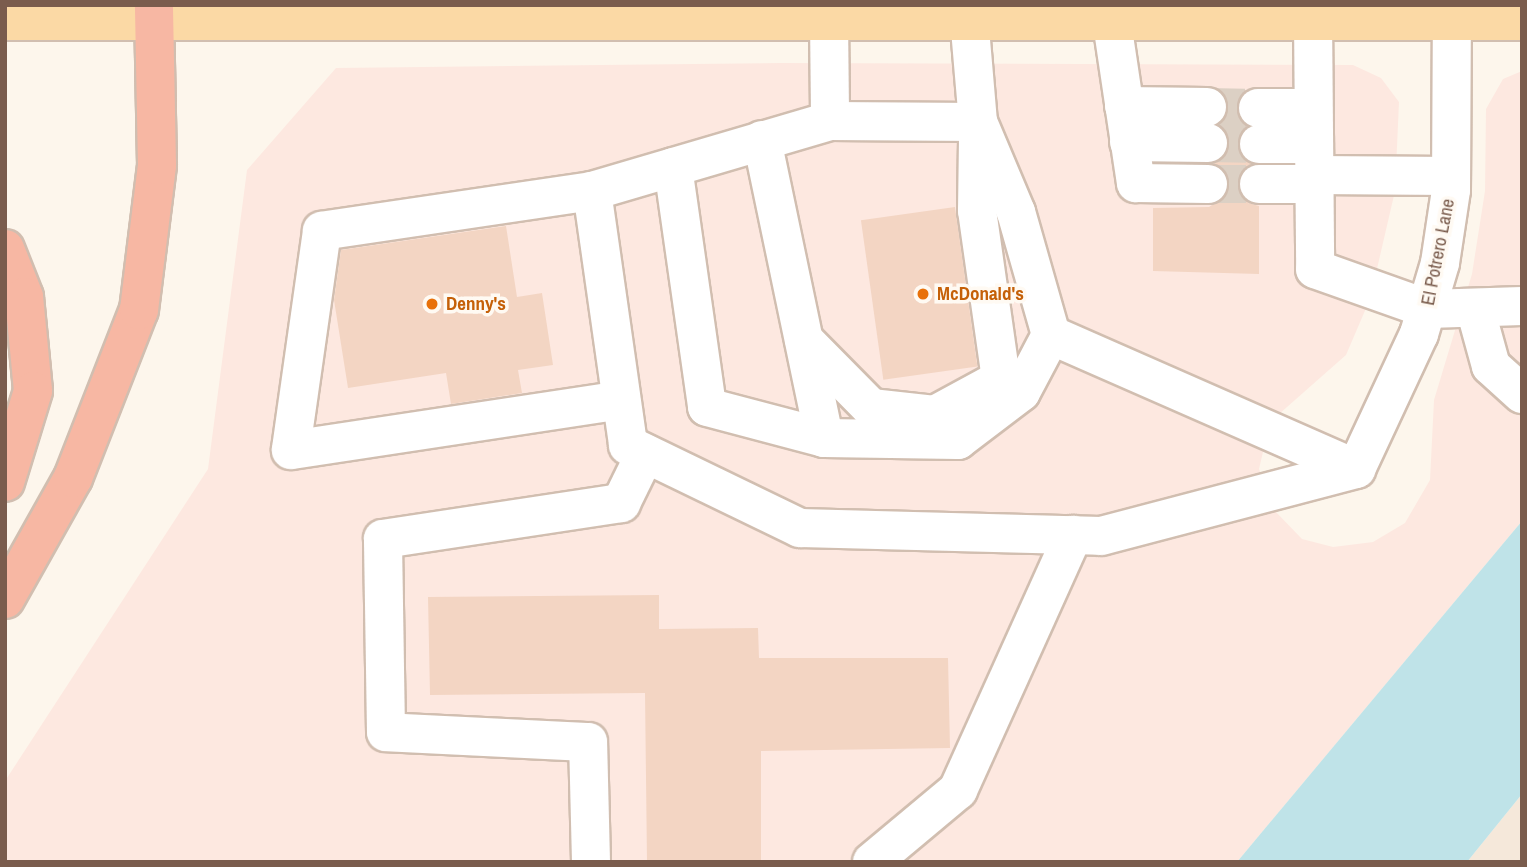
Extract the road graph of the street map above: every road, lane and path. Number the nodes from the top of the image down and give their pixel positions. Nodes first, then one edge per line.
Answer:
1 (1454, 12) edge
2 (156, 13) edge
3 (987, 13) edge
4 (1111, 16) junction
5 (1313, 17) junction
6 (829, 18) junction
7 (5, 21) edge
8 (1522, 21) edge
9 (830, 121) junction
10 (978, 122) junction
11 (1127, 124) junction
12 (1207, 125) tunnel mouth
13 (1258, 126) tunnel mouth
14 (762, 140) junction
15 (1314, 153) junction
16 (673, 167) junction
17 (1451, 176) junction
18 (1208, 184) tunnel mouth
19 (1259, 184) tunnel mouth
20 (592, 191) junction
21 (5, 249) edge
22 (1522, 306) edge
23 (1475, 308) junction
24 (1427, 309) junction
25 (1051, 335) junction
26 (804, 340) junction
27 (1522, 394) edge
28 (621, 400) junction
29 (824, 438) junction
30 (645, 454) junction
31 (1356, 469) junction
32 (5, 482) edge
33 (1073, 535) junction
34 (5, 599) edge
35 (591, 862) edge
36 (872, 862) edge

1 - 5 main road
1 - 8 main road
1 - 17 street, El Potrero Lane
2 - 6 main road
2 - 7 main road
2 - 34 highway
3 - 4 main road
3 - 6 main road
3 - 10 street
4 - 5 main road
4 - 11 street
5 - 15 street
6 - 9 street
9 - 10 street
9 - 14 street
10 - 25 street
10 - 26 street
11 - 12 street
11 - 18 street
13 - 15 street
14 - 16 street
14 - 26 street
15 - 17 street
15 - 19 street
15 - 24 street
16 - 20 street
16 - 29 street
17 - 24 street, El Potrero Lane
20 - 28 street
20 - 28 street
21 - 32 highway
22 - 23 street
23 - 24 street
23 - 27 street
24 - 31 street, El Potrero Lane
25 - 29 street
25 - 31 street
26 - 29 street
28 - 30 street
30 - 33 street
30 - 35 street
31 - 33 street
33 - 36 street

